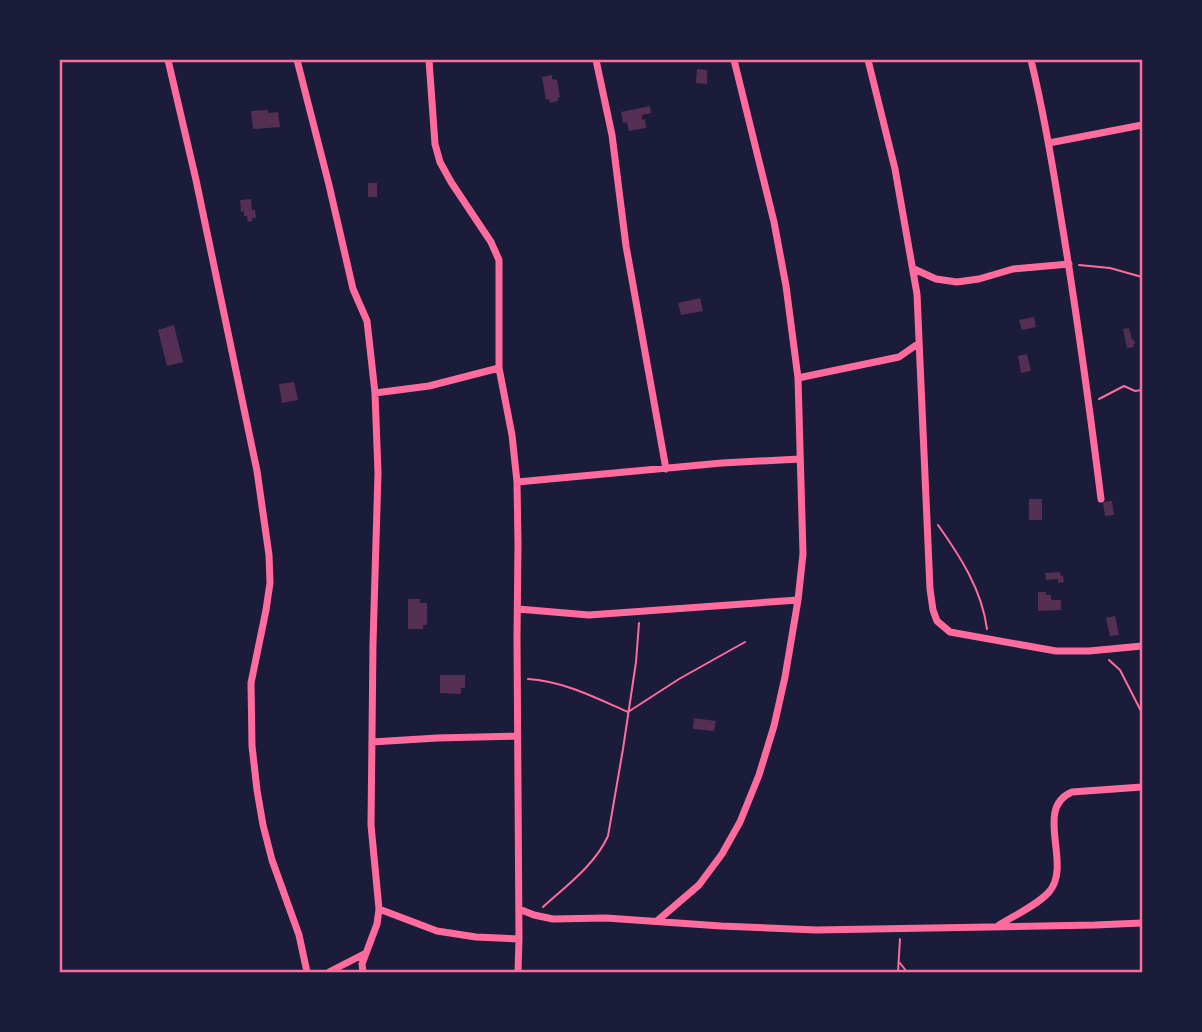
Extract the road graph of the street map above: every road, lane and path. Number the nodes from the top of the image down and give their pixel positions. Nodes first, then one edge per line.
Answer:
1 (168, 60) edge
2 (297, 60) edge
3 (429, 60) edge
4 (596, 60) edge
5 (734, 60) edge
6 (868, 60) edge
7 (1031, 60) edge
8 (1143, 125) edge
9 (1049, 144) junction
10 (1069, 264) junction
11 (914, 269) junction
12 (1143, 277) edge
13 (919, 343) junction
14 (499, 368) junction
15 (798, 378) junction
16 (1143, 390) edge
17 (375, 393) junction
18 (1089, 405) junction
19 (800, 459) junction
20 (666, 469) junction
21 (517, 482) junction
22 (1101, 499) dead end
23 (926, 508) junction
24 (797, 600) junction
25 (518, 609) junction
26 (640, 612) junction
27 (989, 640) junction
28 (746, 642) dead end
29 (1143, 646) edge
30 (1106, 658) dead end
31 (517, 678) junction
32 (628, 712) junction
33 (1143, 713) edge
34 (517, 736) junction
35 (372, 742) junction
36 (1143, 787) edge
37 (379, 909) junction
38 (519, 909) junction
39 (534, 915) junction
40 (657, 922) junction
41 (1143, 923) edge
42 (996, 926) junction
43 (901, 928) junction
44 (519, 939) junction
45 (366, 953) junction
46 (899, 962) junction
47 (307, 972) edge
48 (329, 972) edge
49 (363, 972) edge
50 (518, 972) edge
51 (898, 972) edge
52 (907, 972) edge

1 - 47 street
2 - 17 street
3 - 14 street
4 - 20 street
5 - 15 street
6 - 11 street
7 - 9 street
8 - 9 street
9 - 10 street
10 - 11 street
10 - 12 path
10 - 18 street
11 - 13 street
13 - 15 street
13 - 23 street
14 - 17 street
14 - 21 street
15 - 19 street
16 - 18 path
17 - 35 street
18 - 22 street
19 - 20 street
19 - 24 street
20 - 21 street
21 - 25 street
23 - 27 path
23 - 27 street
24 - 26 street
24 - 40 street
25 - 26 street
25 - 31 street
26 - 32 path
27 - 29 street
28 - 32 path
30 - 33 path
31 - 32 path
31 - 34 street
32 - 39 path
34 - 35 street
34 - 38 street
35 - 37 street
36 - 42 street
37 - 44 street
37 - 45 street
38 - 39 street
38 - 44 street
39 - 40 street
40 - 43 street
41 - 42 street
42 - 43 street
43 - 46 path
44 - 50 street
45 - 48 street
45 - 49 street
46 - 51 path
46 - 52 path

